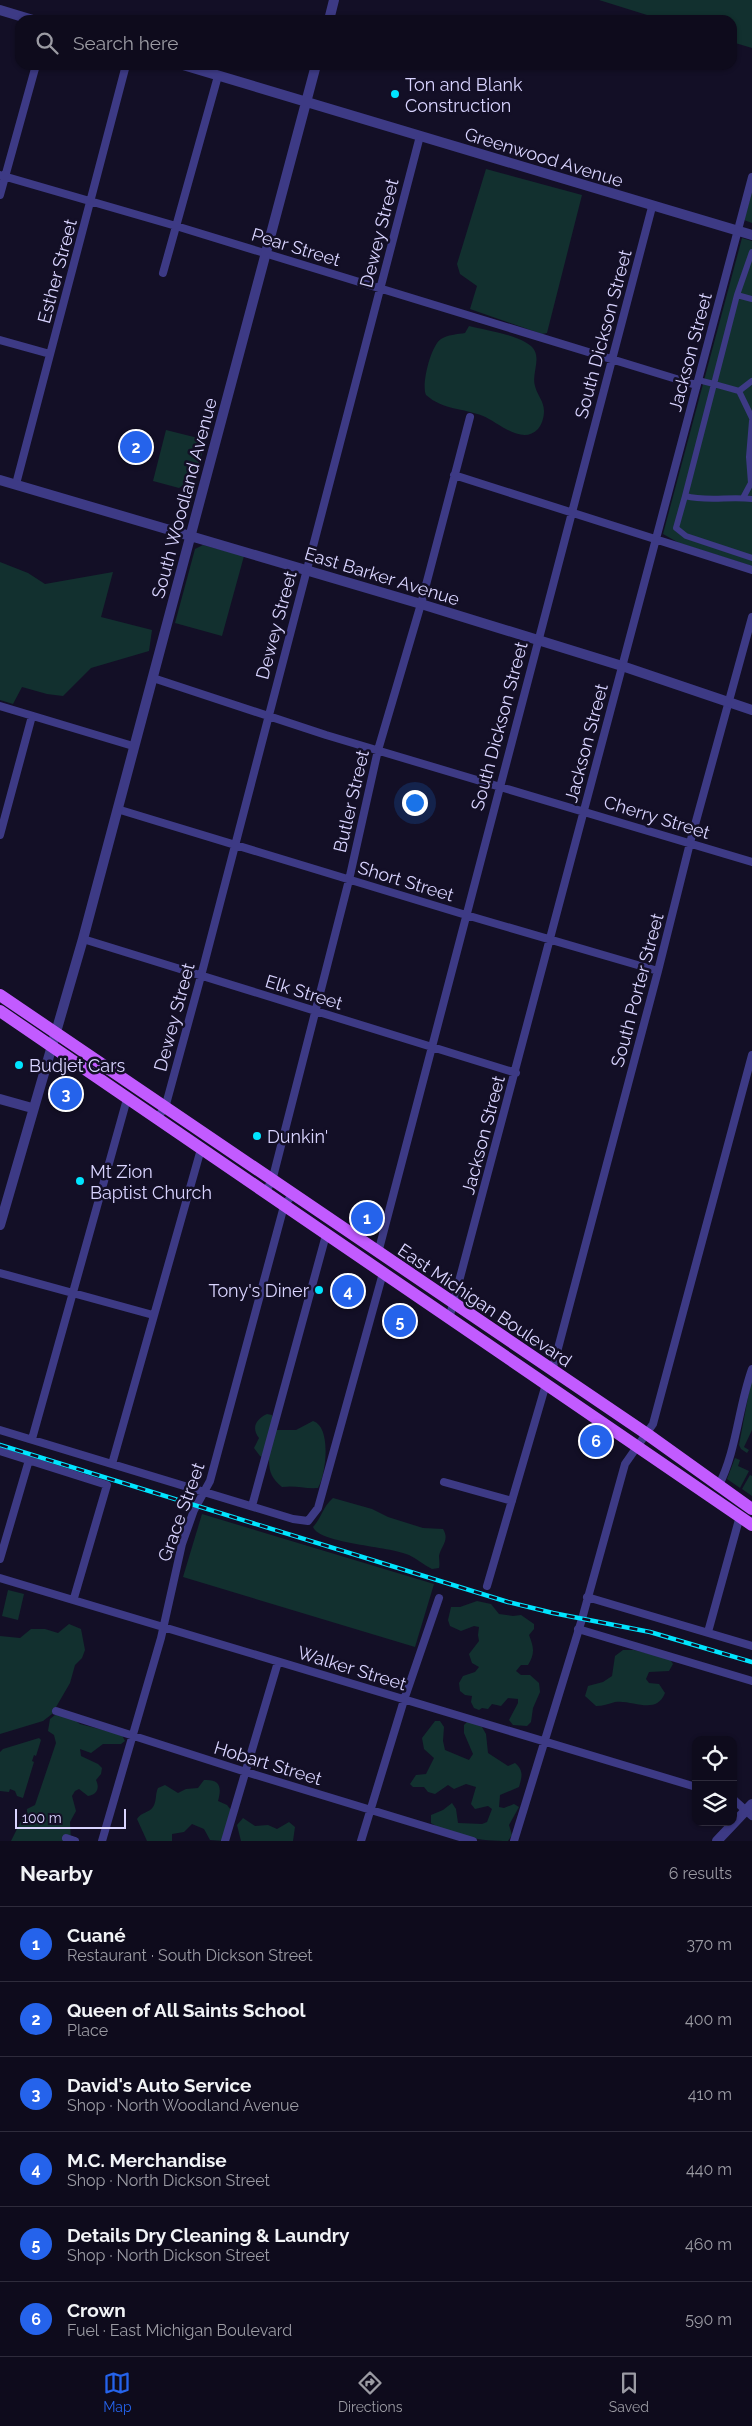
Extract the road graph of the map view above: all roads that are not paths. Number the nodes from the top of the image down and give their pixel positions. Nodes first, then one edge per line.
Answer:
1 (334, 0) edge
2 (0, 10) edge
3 (16, 15) edge
4 (330, 15) edge
5 (34, 70) edge
6 (125, 70) edge
7 (199, 70) edge
8 (315, 70) edge
9 (218, 76) junction
10 (306, 102) junction
11 (420, 136) junction
12 (2, 176) edge
13 (752, 176) edge
14 (0, 195) edge
15 (91, 202) junction
16 (652, 207) junction
17 (176, 226) junction
18 (737, 231) junction
19 (752, 235) edge
20 (752, 252) edge
21 (267, 253) junction
22 (163, 273) dead end
23 (380, 289) junction
24 (737, 295) junction
25 (752, 299) edge
26 (0, 340) edge
27 (50, 354) junction
28 (611, 359) junction
29 (752, 381) edge
30 (697, 383) junction
31 (714, 384) junction
32 (739, 391) junction
33 (470, 417) dead end
34 (752, 420) edge
35 (454, 475) junction
36 (0, 480) edge
37 (16, 484) junction
38 (752, 484) edge
39 (685, 496) junction
40 (743, 498) junction
41 (752, 499) edge
42 (572, 513) junction
43 (190, 534) junction
44 (656, 539) junction
45 (752, 558) edge
46 (306, 570) junction
47 (752, 570) edge
48 (422, 604) junction
49 (752, 617) edge
50 (537, 640) junction
51 (622, 666) junction
52 (152, 678) junction
53 (728, 702) junction
54 (0, 706) edge
55 (752, 710) edge
56 (268, 715) junction
57 (32, 716) junction
58 (133, 746) junction
59 (378, 750) junction
60 (499, 786) junction
61 (117, 809) junction
62 (583, 811) junction
63 (0, 835) edge
64 (690, 842) junction
65 (234, 845) junction
66 (752, 862) edge
67 (349, 880) junction
68 (466, 916) junction
69 (83, 939) junction
70 (550, 940) junction
71 (658, 971) junction
72 (201, 976) junction
73 (0, 995) edge
74 (0, 1011) edge
75 (315, 1011) junction
76 (55, 1034) junction
77 (51, 1046) junction
78 (433, 1047) junction
79 (752, 1055) edge
80 (516, 1073) junction
81 (0, 1099) edge
82 (127, 1099) junction
83 (32, 1108) junction
84 (165, 1108) junction
85 (156, 1119) junction
86 (201, 1149) junction
87 (268, 1187) junction
88 (292, 1195) junction
89 (284, 1206) junction
90 (0, 1225) edge
91 (326, 1234) junction
92 (378, 1253) junction
93 (0, 1273) edge
94 (383, 1273) junction
95 (72, 1292) junction
96 (453, 1304) junction
97 (153, 1315) junction
98 (449, 1318) junction
99 (752, 1369) edge
100 (552, 1371) junction
101 (546, 1384) junction
102 (0, 1430) edge
103 (647, 1434) junction
104 (32, 1440) junction
105 (638, 1446) junction
106 (0, 1451) edge
107 (29, 1460) junction
108 (112, 1464) junction
109 (444, 1482) dead end
110 (715, 1491) junction
111 (205, 1492) junction
112 (512, 1501) junction
113 (252, 1506) junction
114 (752, 1509) edge
115 (740, 1516) junction
116 (752, 1525) edge
117 (0, 1559) edge
118 (0, 1578) edge
119 (488, 1586) dead end
120 (587, 1596) junction
121 (74, 1598) junction
122 (439, 1598) dead end
123 (163, 1626) junction
124 (578, 1629) junction
125 (708, 1632) junction
126 (752, 1646) edge
127 (278, 1662) junction
128 (752, 1681) edge
129 (404, 1700) junction
130 (56, 1711) dead end
131 (133, 1736) junction
132 (544, 1742) junction
133 (246, 1772) junction
134 (692, 1785) edge
135 (737, 1802) edge
136 (750, 1810) edge
137 (370, 1811) junction
138 (66, 1838) dead end
139 (75, 1841) edge
140 (102, 1841) edge
141 (225, 1841) edge
142 (361, 1841) edge
143 (472, 1841) edge
144 (514, 1841) edge
145 (718, 1841) edge

1 - 4 street
2 - 3 street
5 - 12 street
6 - 15 street, Esther Street
7 - 9 street, Greenwood Avenue
8 - 10 street, South Woodland Avenue
9 - 10 street, Greenwood Avenue
9 - 17 street
10 - 11 street, Greenwood Avenue
10 - 21 street, South Woodland Avenue
11 - 16 street, Greenwood Avenue
11 - 23 street, Dewey Street
12 - 14 street
12 - 15 street, Pear Street
13 - 18 street, Jackson Street
15 - 17 street, Pear Street
15 - 27 street, Esther Street
16 - 18 street, Greenwood Avenue
16 - 28 street, South Dickson Street
17 - 21 street, Pear Street
17 - 22 street
18 - 19 street, Greenwood Avenue
18 - 30 street, Jackson Street
20 - 24 street
21 - 23 street, Pear Street
21 - 43 street, South Woodland Avenue
23 - 28 street, Pear Street
23 - 46 street, Dewey Street
24 - 25 street
24 - 31 street
26 - 27 street
27 - 37 street, Esther Street
28 - 30 street, Pear Street
28 - 42 street, South Dickson Street
29 - 32 street
30 - 31 street
30 - 44 street, Jackson Street
31 - 32 street
31 - 39 street
32 - 34 street
33 - 35 street, Butler Street
34 - 38 street
35 - 42 street
35 - 48 street, Butler Street
36 - 37 street, East Barker Avenue
37 - 43 street, East Barker Avenue
38 - 40 street
39 - 40 street
39 - 45 street
40 - 41 street
42 - 44 street
42 - 50 street, South Dickson Street
43 - 46 street, East Barker Avenue
43 - 52 street, South Woodland Avenue
44 - 47 street
44 - 51 street, Jackson Street
46 - 48 street, East Barker Avenue
46 - 56 street, Dewey Street
48 - 50 street, East Barker Avenue
48 - 59 street, Butler Street
49 - 53 street, South Porter Street
50 - 51 street, East Barker Avenue
50 - 60 street, South Dickson Street
51 - 53 street, East Barker Avenue
51 - 62 street, Jackson Street
52 - 56 street, Cherry Street
52 - 58 street, South Woodland Avenue
53 - 55 street, East Barker Avenue
53 - 64 street, South Porter Street
54 - 57 street
56 - 59 street, Cherry Street
56 - 65 street, Dewey Street
57 - 58 street
57 - 63 street
58 - 61 street, South Woodland Avenue
59 - 60 street, Cherry Street
59 - 67 street, Butler Street
60 - 62 street, Cherry Street
60 - 68 street, South Dickson Street
61 - 65 street, Short Street
61 - 69 street, South Woodland Avenue
62 - 64 street, Cherry Street
62 - 70 street, Jackson Street
64 - 66 street, Cherry Street
64 - 71 street, South Porter Street
65 - 67 street, Short Street
65 - 72 street, Dewey Street
67 - 68 street, Short Street
67 - 75 street, Butler Street
68 - 70 street, Short Street
68 - 78 street, South Dickson Street
69 - 72 street, Elk Street
69 - 76 street, South Woodland Avenue
70 - 71 street, Short Street
70 - 80 street, Jackson Street
71 - 100 street, South Porter Street
72 - 75 street, Elk Street
72 - 84 street, Dewey Street
73 - 76 main road, East Michigan Boulevard
74 - 77 main road, East Michigan Boulevard
75 - 78 street, Elk Street
75 - 87 street, Butler Street
76 - 77 street, South Woodland Avenue
76 - 84 main road, East Michigan Boulevard
77 - 82 main road, East Michigan Boulevard
77 - 83 street, South Woodland Avenue
78 - 80 street, Elk Street
78 - 92 street, South Dickson Street
79 - 103 street
80 - 96 street, Jackson Street
81 - 83 street
82 - 85 main road, East Michigan Boulevard
82 - 95 street
83 - 90 street, South Woodland Avenue
84 - 85 street, Dewey Street
84 - 87 main road, East Michigan Boulevard
85 - 86 main road, East Michigan Boulevard
86 - 87 main road, East Michigan Boulevard
86 - 97 street
87 - 88 main road, East Michigan Boulevard
87 - 89 main road, East Michigan Boulevard
88 - 89 street, Grace Street
88 - 92 main road, East Michigan Boulevard
89 - 91 main road, East Michigan Boulevard
89 - 111 street, Grace Street
91 - 94 main road, East Michigan Boulevard
91 - 113 street
92 - 96 main road, East Michigan Boulevard
93 - 95 street
94 - 98 main road, East Michigan Boulevard
94 - 113 street
95 - 97 street
95 - 104 street
96 - 98 street, Jackson Street
96 - 100 main road, East Michigan Boulevard
97 - 108 street
98 - 101 main road, East Michigan Boulevard
99 - 110 street
100 - 103 main road, East Michigan Boulevard
101 - 105 main road, East Michigan Boulevard
101 - 112 street
102 - 104 street
103 - 105 street
103 - 110 main road, East Michigan Boulevard
104 - 108 street
105 - 110 main road, East Michigan Boulevard
105 - 120 street
106 - 107 street
107 - 117 street
107 - 121 street
108 - 111 street
109 - 112 street
110 - 114 main road, East Michigan Boulevard
110 - 115 main road, East Michigan Boulevard
111 - 113 street
111 - 123 street, Grace Street
112 - 119 street
115 - 116 main road, East Michigan Boulevard
115 - 125 street
118 - 121 street, Walker Street
120 - 124 street
120 - 125 street
121 - 123 street, Walker Street
122 - 129 street
123 - 127 street, Walker Street
123 - 131 street, Grace Street
124 - 128 street
124 - 132 street
125 - 126 street
127 - 129 street, Walker Street
127 - 133 street
129 - 132 street, Walker Street
129 - 137 street
130 - 131 street, Hobart Street
131 - 133 street, Hobart Street
131 - 140 street, Grace Street
132 - 134 street, Walker Street
132 - 144 street
133 - 137 street, Hobart Street
133 - 141 street
135 - 136 street
136 - 145 street
137 - 142 street
137 - 143 street, Hobart Street
138 - 139 street

